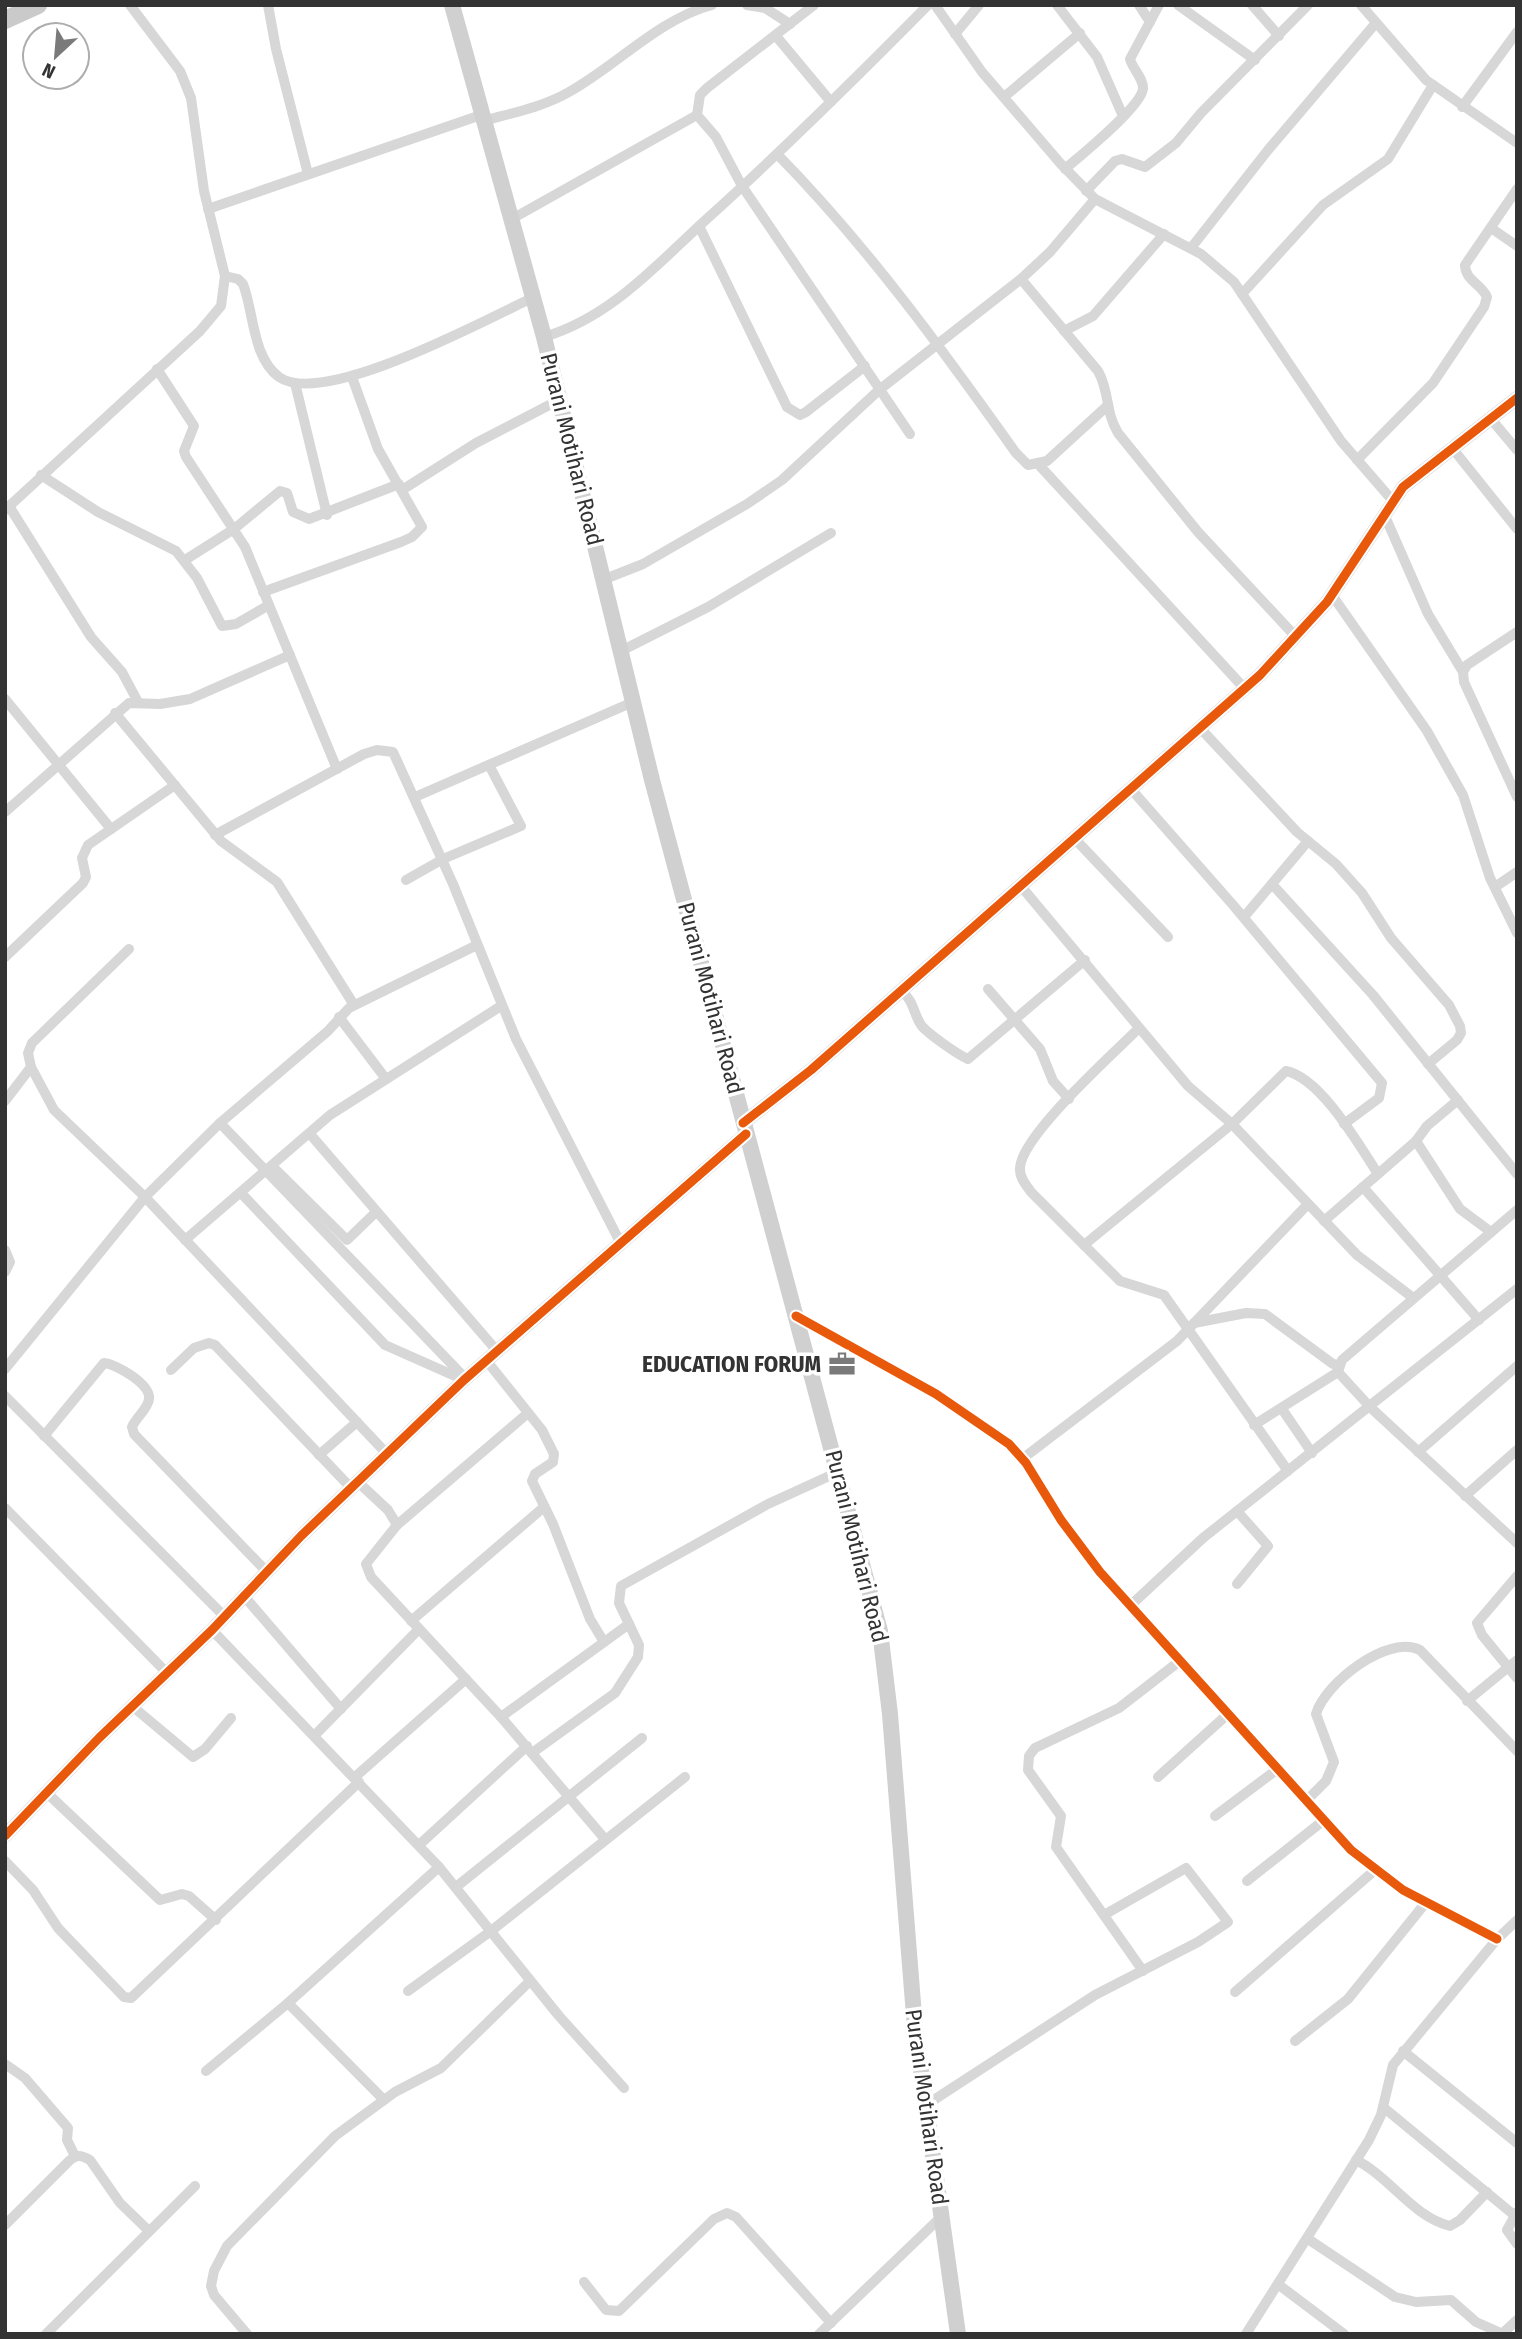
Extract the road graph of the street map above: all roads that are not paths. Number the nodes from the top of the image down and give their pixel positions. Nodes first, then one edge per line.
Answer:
1 (38, 5) edge
2 (130, 5) edge
3 (268, 5) edge
4 (452, 5) edge
5 (712, 5) edge
6 (747, 5) edge
7 (814, 5) edge
8 (929, 5) edge
9 (935, 5) edge
10 (979, 5) edge
11 (1057, 5) edge
12 (1139, 5) edge
13 (1158, 5) edge
14 (1178, 5) edge
15 (1252, 5) edge
16 (1308, 5) edge
17 (1361, 5) edge
18 (5, 20) edge
19 (1150, 22) junction
20 (790, 24) junction
21 (1375, 24) junction
22 (1517, 32) edge
23 (1080, 33) junction
24 (955, 34) junction
25 (776, 36) junction
26 (1279, 36) junction
27 (1255, 60) junction
28 (1433, 85) junction
29 (1004, 97) junction
30 (831, 102) junction
31 (1462, 107) junction
32 (698, 115) junction
33 (1123, 116) junction
34 (482, 118) junction
35 (1516, 141) edge
36 (778, 155) junction
37 (1065, 169) junction
38 (309, 174) junction
39 (742, 187) junction
40 (1517, 188) edge
41 (1091, 195) junction
42 (208, 209) junction
43 (510, 220) junction
44 (699, 226) junction
45 (1491, 228) junction
46 (1164, 234) junction
47 (1517, 246) edge
48 (1191, 248) junction
49 (225, 276) junction
50 (1021, 279) junction
51 (1242, 294) junction
52 (533, 298) junction
53 (1064, 331) junction
54 (544, 337) junction
55 (938, 343) junction
56 (865, 366) junction
57 (157, 369) junction
58 (352, 377) junction
59 (295, 383) junction
60 (879, 390) junction
61 (1517, 398) edge
62 (559, 400) junction
63 (1106, 407) junction
64 (1491, 419) junction
65 (910, 434) dead end
66 (1453, 449) junction
67 (1517, 450) edge
68 (1357, 460) junction
69 (1039, 465) junction
70 (41, 475) junction
71 (400, 487) junction
72 (1392, 500) junction
73 (7, 508) edge
74 (327, 514) junction
75 (1384, 514) junction
76 (233, 529) junction
77 (1517, 529) edge
78 (831, 533) dead end
79 (185, 560) junction
80 (605, 579) junction
81 (263, 592) junction
82 (1332, 595) junction
83 (268, 605) junction
84 (1517, 632) edge
85 (1296, 637) junction
86 (621, 651) junction
87 (290, 655) junction
88 (1463, 672) junction
89 (1245, 689) junction
90 (5, 699) edge
91 (138, 702) junction
92 (633, 702) junction
93 (115, 713) junction
94 (1201, 729) junction
95 (58, 764) junction
96 (489, 765) junction
97 (337, 769) junction
98 (175, 785) junction
99 (1131, 789) junction
100 (415, 797) junction
101 (1517, 797) edge
102 (5, 812) edge
103 (111, 829) junction
104 (215, 835) junction
105 (1074, 838) junction
106 (1308, 841) junction
107 (443, 859) junction
108 (1517, 872) edge
109 (406, 880) dead end
110 (1272, 884) junction
111 (1020, 885) junction
112 (1495, 887) junction
113 (1244, 917) junction
114 (1517, 933) edge
115 (1168, 937) dead end
116 (477, 945) junction
117 (129, 949) dead end
118 (5, 957) edge
119 (1085, 960) junction
120 (988, 989) dead end
121 (901, 991) junction
122 (354, 1005) junction
123 (501, 1006) junction
124 (339, 1017) junction
125 (1015, 1021) junction
126 (1138, 1029) junction
127 (1428, 1064) junction
128 (31, 1067) junction
129 (386, 1079) junction
130 (1069, 1099) junction
131 (1458, 1100) junction
132 (5, 1101) edge
133 (220, 1123) junction
134 (1233, 1124) junction
135 (1344, 1124) junction
136 (744, 1128) junction
137 (310, 1134) junction
138 (1416, 1141) junction
139 (268, 1169) junction
140 (1378, 1174) junction
141 (1517, 1174) edge
142 (1363, 1187) junction
143 (241, 1193) junction
144 (145, 1197) junction
145 (1308, 1204) junction
146 (1517, 1210) edge
147 (375, 1213) junction
148 (1324, 1221) junction
149 (1490, 1232) junction
150 (185, 1240) junction
151 (620, 1242) junction
152 (1084, 1244) junction
153 (5, 1250) edge
154 (5, 1272) edge
155 (1439, 1275) junction
156 (1517, 1289) edge
157 (1412, 1297) junction
158 (796, 1316) junction
159 (1479, 1320) junction
160 (1191, 1327) junction
161 (492, 1355) junction
162 (1517, 1366) edge
163 (5, 1369) edge
164 (1338, 1369) junction
165 (171, 1370) dead end
166 (465, 1380) junction
167 (5, 1396) edge
168 (1370, 1407) junction
169 (1282, 1409) junction
170 (528, 1412) junction
171 (357, 1422) junction
172 (1254, 1425) junction
173 (44, 1436) junction
174 (1517, 1450) edge
175 (1418, 1452) junction
176 (1312, 1453) junction
177 (387, 1454) junction
178 (319, 1455) junction
179 (1022, 1459) junction
180 (1288, 1471) junction
181 (838, 1472) junction
182 (356, 1486) junction
183 (1465, 1496) junction
184 (5, 1507) edge
185 (544, 1507) junction
186 (1237, 1511) junction
187 (397, 1525) junction
188 (1517, 1543) edge
189 (267, 1573) junction
190 (1517, 1576) edge
191 (1237, 1584) dead end
192 (244, 1596) junction
193 (1131, 1605) junction
194 (225, 1617) junction
195 (629, 1624) junction
196 (415, 1625) junction
197 (212, 1630) junction
198 (604, 1642) junction
199 (1181, 1660) junction
200 (1512, 1664) edge
201 (167, 1673) junction
202 (1517, 1678) edge
203 (466, 1679) junction
204 (1467, 1701) junction
205 (132, 1706) junction
206 (341, 1709) junction
207 (1229, 1713) junction
208 (501, 1717) junction
209 (231, 1718) dead end
210 (315, 1735) junction
211 (642, 1738) dead end
212 (530, 1750) junction
213 (1517, 1751) edge
214 (1279, 1768) junction
215 (685, 1777) dead end
216 (1158, 1777) dead end
217 (357, 1779) junction
218 (47, 1793) junction
219 (568, 1796) junction
220 (1307, 1800) junction
221 (1215, 1816) dead end
222 (1324, 1820) junction
223 (5, 1836) edge
224 (604, 1838) junction
225 (419, 1846) junction
226 (5, 1861) edge
227 (439, 1867) junction
228 (1375, 1870) junction
229 (1247, 1881) dead end
230 (456, 1887) junction
231 (1427, 1901) junction
232 (1104, 1915) junction
233 (216, 1920) junction
234 (1517, 1920) edge
235 (491, 1931) junction
236 (1497, 1939) junction
237 (1143, 1971) junction
238 (530, 1981) junction
239 (408, 1992) dead end
240 (1235, 1992) dead end
241 (288, 2003) junction
242 (1295, 2041) dead end
243 (1403, 2051) junction
244 (5, 2064) edge
245 (205, 2071) dead end
246 (624, 2088) dead end
247 (384, 2100) junction
248 (926, 2105) junction
249 (1383, 2107) junction
250 (1517, 2143) edge
251 (75, 2156) junction
252 (1356, 2160) junction
253 (195, 2186) dead end
254 (1487, 2192) junction
255 (1515, 2214) edge
256 (942, 2216) junction
257 (5, 2225) edge
258 (149, 2231) junction
259 (1308, 2239) junction
260 (1517, 2244) edge
261 (584, 2283) dead end
262 (1279, 2285) junction
263 (1517, 2320) edge
264 (831, 2323) junction
265 (46, 2334) edge
266 (247, 2334) edge
267 (819, 2334) edge
268 (958, 2334) edge
269 (1246, 2334) edge
270 (1344, 2334) edge
271 (1502, 2334) edge

1 - 18 main road
2 - 42 street
3 - 38 street
4 - 34 main road, Purani Motihari Road
5 - 34 street
6 - 20 street
7 - 20 street
8 - 30 street
9 - 24 street
10 - 24 street
11 - 23 street
12 - 19 street
13 - 19 street
14 - 27 street
15 - 26 street
16 - 26 street
17 - 21 street
19 - 33 street
20 - 25 street
21 - 28 street
21 - 48 street
22 - 31 street
23 - 29 street
23 - 33 street
24 - 29 street
25 - 30 street
25 - 32 street
26 - 27 street
27 - 41 street
28 - 31 street
28 - 51 street
29 - 37 street
30 - 36 street
31 - 35 street
32 - 39 street
32 - 43 street
33 - 37 street
34 - 38 street
34 - 43 main road, Purani Motihari Road
36 - 39 street
36 - 55 street
37 - 41 street
38 - 42 street
39 - 44 street
39 - 56 street
40 - 45 street
41 - 46 street
41 - 50 street
42 - 49 street
43 - 52 main road, Purani Motihari Road
44 - 54 street
44 - 56 street
45 - 47 street
45 - 68 street
46 - 48 street
46 - 53 street
48 - 51 street
49 - 57 street
49 - 59 street
50 - 53 street
50 - 55 street
51 - 68 street
52 - 54 main road, Purani Motihari Road
52 - 58 street
53 - 63 street
54 - 62 main road, Purani Motihari Road
55 - 60 street
55 - 69 street
56 - 60 street
57 - 70 street
57 - 76 street
58 - 59 street
58 - 71 street
59 - 74 street
60 - 65 street
60 - 80 street
61 - 64 street
62 - 71 street
62 - 80 main road, Purani Motihari Road
63 - 69 street
63 - 85 street
64 - 66 street
64 - 67 street
66 - 72 street
66 - 77 street
68 - 72 street
69 - 89 street
70 - 73 street
70 - 79 street
71 - 74 street
71 - 81 street
72 - 75 street
73 - 91 street
74 - 76 street
75 - 82 street
75 - 88 street
76 - 79 street
76 - 81 street
78 - 86 street
79 - 83 street
80 - 86 main road, Purani Motihari Road
81 - 83 street
82 - 85 street
82 - 112 street
83 - 87 street
84 - 88 street
85 - 89 street
86 - 92 main road, Purani Motihari Road
87 - 91 street
87 - 97 street
88 - 101 street
89 - 94 street
90 - 95 street
91 - 93 street
92 - 96 street
92 - 136 main road, Purani Motihari Road
93 - 95 street
93 - 98 street
94 - 99 street
94 - 106 street
95 - 102 street
95 - 103 street
96 - 100 street
96 - 107 street
97 - 100 street
97 - 104 street
98 - 103 street
98 - 104 street
99 - 105 street
99 - 113 street
100 - 107 street
103 - 118 street
104 - 122 street
105 - 111 street
105 - 115 street
106 - 110 street
106 - 127 street
107 - 109 street
107 - 116 street
108 - 112 street
110 - 113 street
110 - 127 street
111 - 119 street
111 - 121 street
112 - 114 street
113 - 135 street
116 - 122 street
116 - 123 street
117 - 128 street
119 - 125 street
119 - 126 street
120 - 125 street
121 - 125 street
121 - 136 street
122 - 124 street
123 - 129 street
123 - 151 street
124 - 129 street
124 - 133 street
125 - 130 street
126 - 130 street
126 - 134 street
127 - 131 street
128 - 132 street
128 - 144 street
129 - 137 street
130 - 152 street
131 - 138 street
131 - 141 street
133 - 139 street
133 - 144 street
134 - 135 street
134 - 145 street
134 - 152 street
135 - 140 street
136 - 151 street
136 - 158 main road, Purani Motihari Road
137 - 139 street
137 - 147 street
138 - 140 street
138 - 149 street
139 - 143 street
139 - 147 street
139 - 166 street
140 - 142 street
142 - 148 street
142 - 155 street
143 - 150 street
143 - 166 street
144 - 150 street
144 - 163 street
145 - 148 street
145 - 160 street
146 - 149 street
147 - 161 street
148 - 157 street
149 - 155 street
150 - 171 street
151 - 161 street
152 - 160 street
153 - 154 street
155 - 157 street
155 - 159 street
156 - 159 street
157 - 164 street
158 - 179 street
158 - 181 main road, Purani Motihari Road
159 - 168 street
160 - 164 street
160 - 172 street
160 - 179 street
161 - 166 street
161 - 170 street
162 - 175 street
164 - 168 street
164 - 169 street
165 - 178 street
166 - 177 street
167 - 173 street
168 - 175 street
168 - 176 street
169 - 172 street
169 - 176 street
170 - 185 street
170 - 187 street
171 - 177 street
171 - 178 street
172 - 180 street
173 - 189 street
173 - 194 street
174 - 183 street
175 - 183 street
176 - 180 street
177 - 182 street
178 - 182 street
179 - 193 street
180 - 186 street
181 - 195 street
181 - 248 main road, Purani Motihari Road
182 - 187 street
182 - 189 street
183 - 188 street
184 - 201 street
185 - 196 street
185 - 198 street
186 - 191 street
186 - 193 street
187 - 196 street
189 - 192 street
190 - 200 street
192 - 194 street
192 - 206 street
193 - 199 street
194 - 197 street
195 - 198 street
195 - 212 street
196 - 203 street
196 - 206 street
197 - 201 street
197 - 210 street
198 - 208 street
199 - 207 street
199 - 232 street
200 - 202 street
200 - 204 street
201 - 205 street
203 - 208 street
203 - 217 street
204 - 213 street
204 - 220 street
205 - 209 street
205 - 218 street
206 - 210 street
207 - 214 street
207 - 216 street
208 - 212 street
210 - 217 street
211 - 219 street
212 - 219 street
212 - 225 street
214 - 220 street
214 - 221 street
215 - 224 street
217 - 225 street
217 - 233 street
218 - 223 street
218 - 233 street
219 - 224 street
219 - 230 street
220 - 222 street
222 - 228 street
222 - 229 street
224 - 235 street
225 - 227 street
226 - 233 street
227 - 230 street
227 - 241 street
228 - 231 street
228 - 240 street
230 - 235 street
231 - 236 street
231 - 242 street
232 - 237 street
232 - 237 street
234 - 236 street
235 - 238 street
235 - 239 street
236 - 243 street
237 - 248 street
238 - 246 street
238 - 247 street
241 - 245 street
241 - 247 street
243 - 249 street
243 - 250 street
244 - 251 street
247 - 266 street
248 - 256 main road, Purani Motihari Road
249 - 252 street
249 - 254 street
251 - 257 street
251 - 258 street
252 - 254 street
252 - 259 street
253 - 258 street
254 - 255 street
255 - 260 street
256 - 264 street
256 - 268 main road, Purani Motihari Road
258 - 265 street
259 - 262 street
259 - 271 street
261 - 264 street
262 - 269 street
262 - 270 street
263 - 271 street
264 - 267 street

